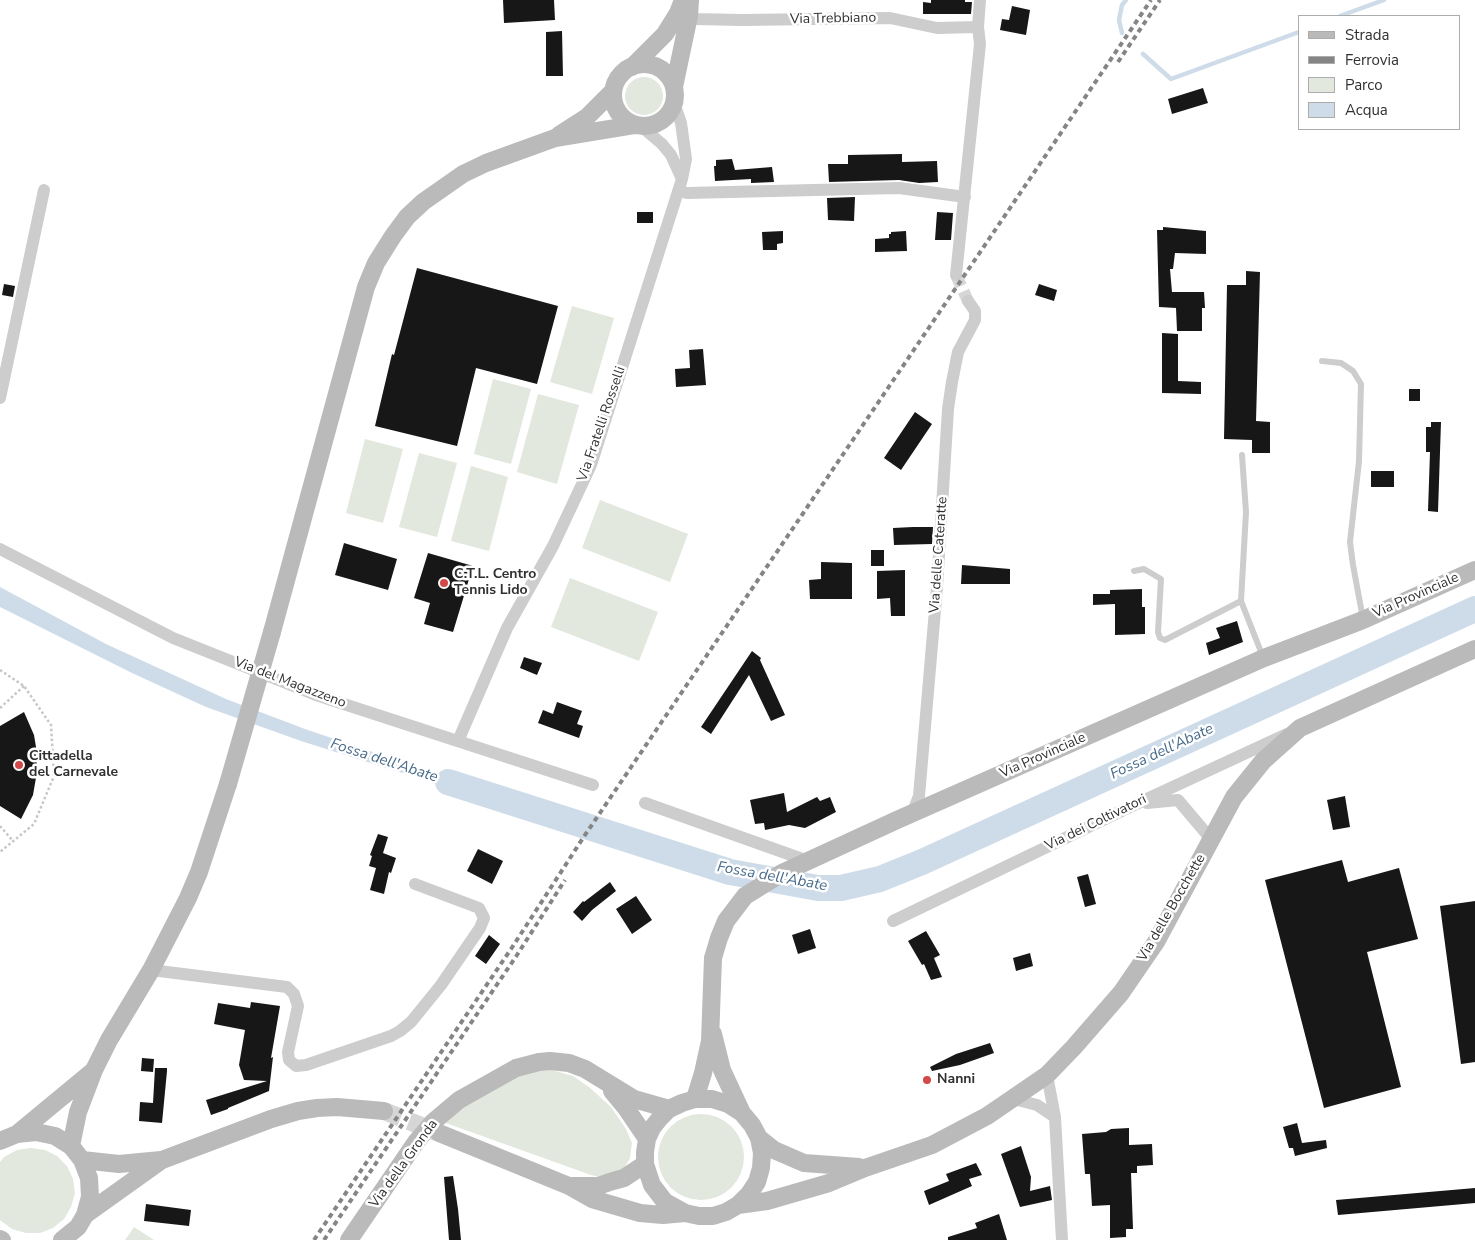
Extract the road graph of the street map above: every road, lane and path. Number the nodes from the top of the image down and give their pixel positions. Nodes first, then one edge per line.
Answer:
1 (980, 0) edge
2 (687, 5) edge
3 (978, 27) junction
4 (632, 67) junction
5 (613, 91) junction
6 (674, 95) junction
7 (638, 126) junction
8 (555, 138) junction
9 (680, 185) junction
10 (44, 190) dead end
11 (965, 197) junction
12 (956, 274) tunnel mouth
13 (968, 301) tunnel mouth
14 (1322, 361) dead end
15 (0, 398) edge
16 (1242, 455) dead end
17 (0, 549) edge
18 (1475, 570) edge
19 (1134, 571) dead end
20 (1241, 601) junction
21 (1363, 620) junction
22 (1475, 649) edge
23 (1264, 658) junction
24 (0, 670) edge
25 (24, 686) junction
26 (0, 708) edge
27 (1300, 728) junction
28 (458, 741) junction
29 (593, 785) dead end
30 (645, 803) dead end
31 (1134, 805) junction
32 (912, 814) junction
33 (0, 826) edge
34 (1211, 839) junction
35 (13, 841) junction
36 (0, 852) edge
37 (808, 861) junction
38 (415, 884) dead end
39 (893, 921) dead end
40 (151, 970) junction
41 (712, 1028) junction
42 (94, 1070) junction
43 (1048, 1075) junction
44 (604, 1081) junction
45 (695, 1099) junction
46 (1014, 1099) junction
47 (669, 1109) junction
48 (384, 1110) tunnel mouth
49 (742, 1113) junction
50 (1055, 1117) junction
51 (439, 1133) tunnel mouth
52 (17, 1134) junction
53 (759, 1138) junction
54 (648, 1139) junction
55 (0, 1141) edge
56 (71, 1146) junction
57 (82, 1160) junction
58 (162, 1160) junction
59 (645, 1164) junction
60 (865, 1168) junction
61 (568, 1186) junction
62 (738, 1205) junction
63 (685, 1213) junction
64 (85, 1215) junction
65 (62, 1240) edge
66 (349, 1240) edge
67 (1062, 1240) edge

1 - 3 street
2 - 3 street, Via Trebbiano
2 - 4 street
2 - 6 street, Via Fratelli Rosselli
3 - 11 street
4 - 5 street
4 - 6 street
5 - 7 street
5 - 8 street
6 - 7 street
6 - 9 street, Via Fratelli Rosselli
7 - 8 street
7 - 9 street
8 - 40 street, bridge
9 - 11 street
9 - 28 street, Via Fratelli Rosselli
10 - 15 street
11 - 12 street
13 - 32 street, Via delle Cateratte
14 - 21 lane
16 - 20 lane
17 - 28 street, Via del Magazzeno
18 - 21 street, Via Provinciale
19 - 20 lane
20 - 23 lane
21 - 23 street, Via Provinciale
22 - 27 street, Via delle Bocchette
23 - 32 street, Via Provinciale
24 - 25 path
25 - 26 path
25 - 35 path
27 - 31 street, Via dei Coltivatori
27 - 34 street, Via delle Bocchette
28 - 29 street, Via del Magazzeno
30 - 37 street
31 - 34 street
31 - 39 street, Via dei Coltivatori
32 - 37 street, Via Provinciale
33 - 35 path
34 - 43 street, Via delle Bocchette
35 - 36 path
37 - 41 street, Via Provinciale
38 - 40 street
40 - 42 street
41 - 45 street, Via Provinciale
41 - 49 street, Via Provinciale
42 - 52 street
42 - 56 street
43 - 46 street, Via delle Bocchette
43 - 50 street
44 - 47 street, Via della Gronda
44 - 54 street, Via della Gronda
44 - 66 street, Via della Gronda
45 - 47 street
45 - 49 street
46 - 50 street
46 - 60 street, Via delle Bocchette
47 - 54 street
48 - 58 street
49 - 53 street
50 - 67 street
51 - 61 street
52 - 55 street
52 - 56 street
53 - 60 street, Via delle Bocchette
53 - 62 street
54 - 59 street
56 - 57 street
57 - 58 street
57 - 64 street
58 - 64 street
59 - 61 street
59 - 63 street
60 - 62 street, Via delle Bocchette
61 - 63 street
62 - 63 street
64 - 65 street

